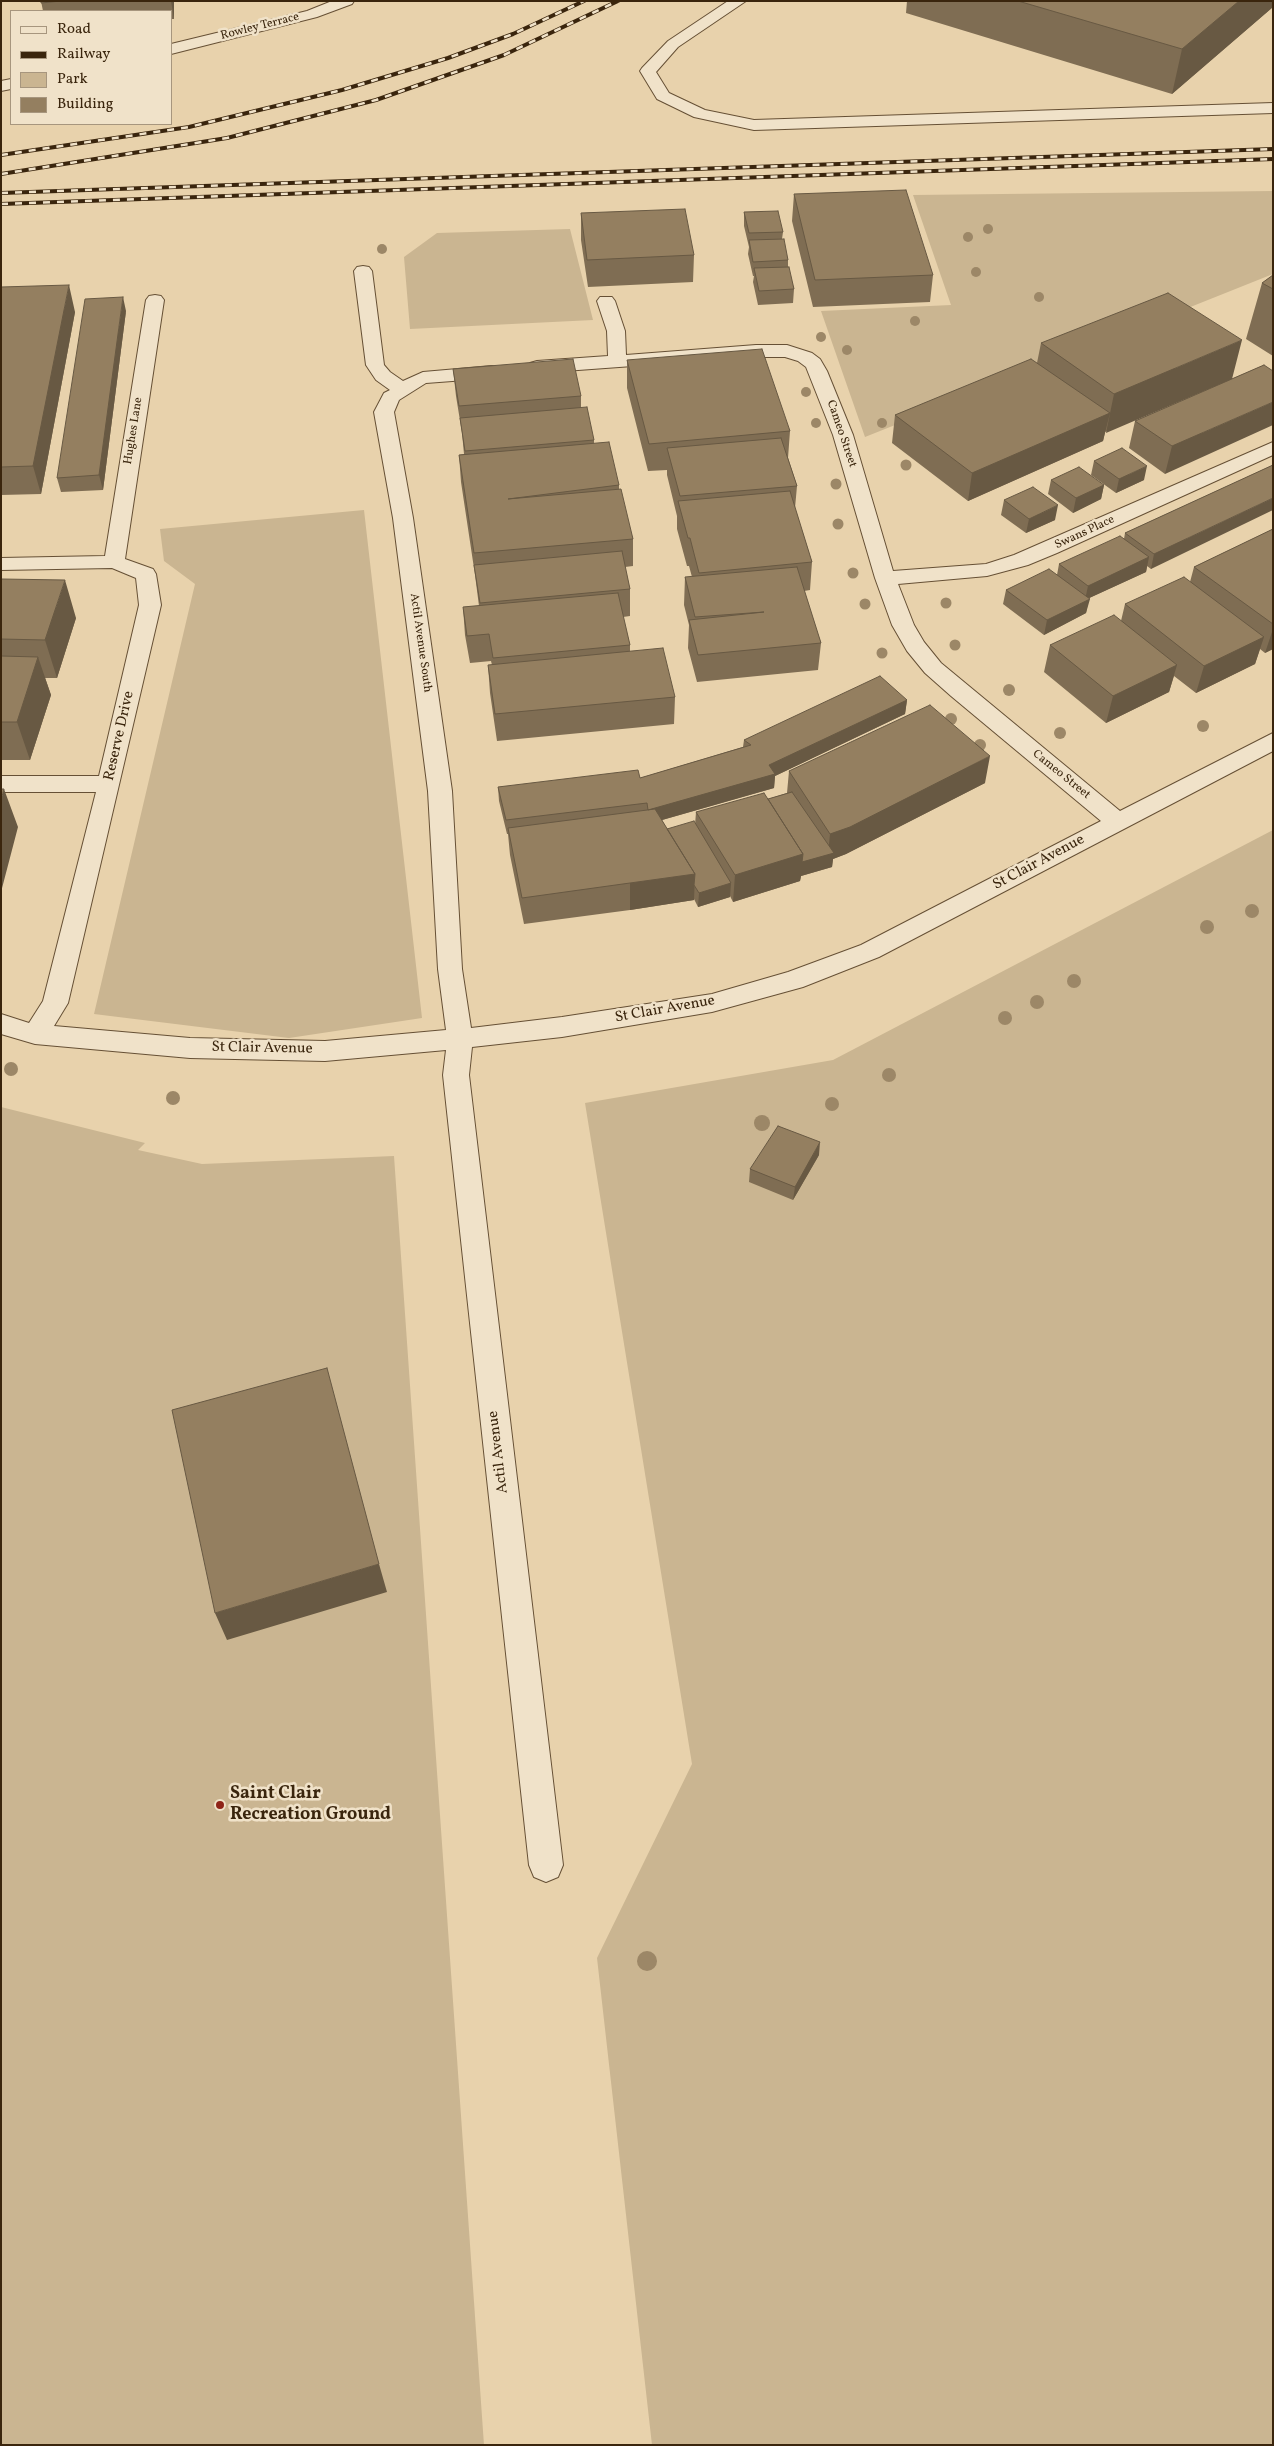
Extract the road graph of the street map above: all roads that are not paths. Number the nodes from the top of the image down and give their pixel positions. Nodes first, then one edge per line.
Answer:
1 (347, 1) edge
2 (739, 1) edge
3 (172, 49) edge
4 (1273, 108) edge
5 (363, 270) dead end
6 (155, 300) dead end
7 (606, 301) dead end
8 (617, 360) junction
9 (404, 390) junction
10 (1273, 448) edge
11 (114, 562) junction
12 (1, 564) edge
13 (885, 578) junction
14 (1273, 741) edge
15 (1, 784) edge
16 (110, 784) junction
17 (1118, 822) junction
18 (1, 1024) edge
19 (35, 1034) junction
20 (460, 1040) junction
21 (546, 1865) dead end

1 - 3 street, Rowley Terrace
2 - 4 street
5 - 9 street
6 - 11 street, Hughes Lane
7 - 8 street
8 - 9 street, Cameo Street
8 - 13 street, Cameo Street
9 - 20 street, Actil Avenue South
10 - 13 street, Swans Place
11 - 12 street, Reserve Drive
11 - 16 street, Reserve Drive
13 - 17 street, Cameo Street
14 - 17 street, St Clair Avenue
15 - 16 street
16 - 19 street, Reserve Drive
17 - 20 street, St Clair Avenue
18 - 19 street, St Clair Avenue
19 - 20 street, St Clair Avenue
20 - 21 street, Actil Avenue

